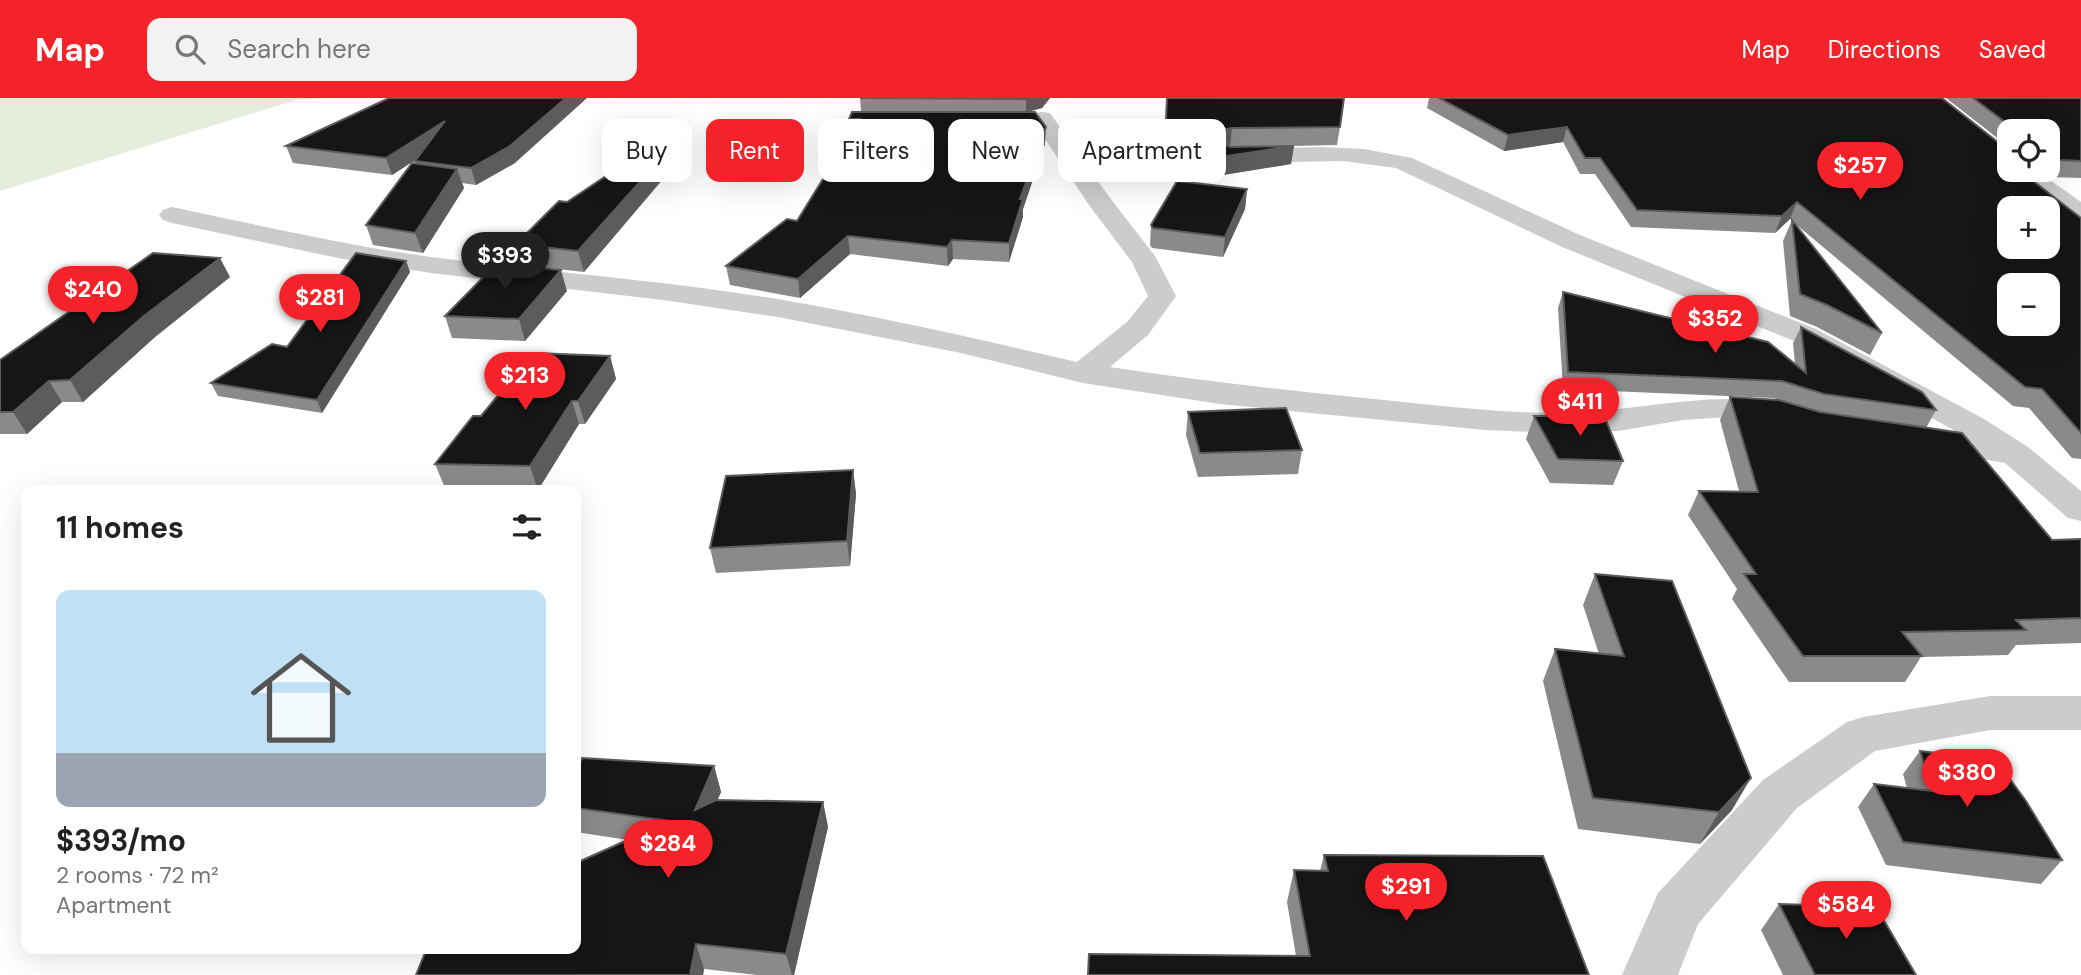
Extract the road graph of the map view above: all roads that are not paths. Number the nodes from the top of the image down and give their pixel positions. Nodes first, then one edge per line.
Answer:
1 (1042, 115) dead end
2 (1230, 156) edge
3 (2037, 182) edge
4 (2049, 191) junction
5 (2081, 193) edge
6 (2081, 214) edge
7 (172, 215) dead end
8 (1083, 373) junction
9 (1809, 423) edge
10 (1895, 436) edge
11 (2016, 454) junction
12 (2081, 510) edge
13 (2081, 713) edge
14 (1650, 975) edge

1 - 8 street
2 - 11 street
3 - 4 street
4 - 5 street
4 - 6 street
7 - 8 street
8 - 9 street
10 - 11 street
11 - 12 street
13 - 14 street

